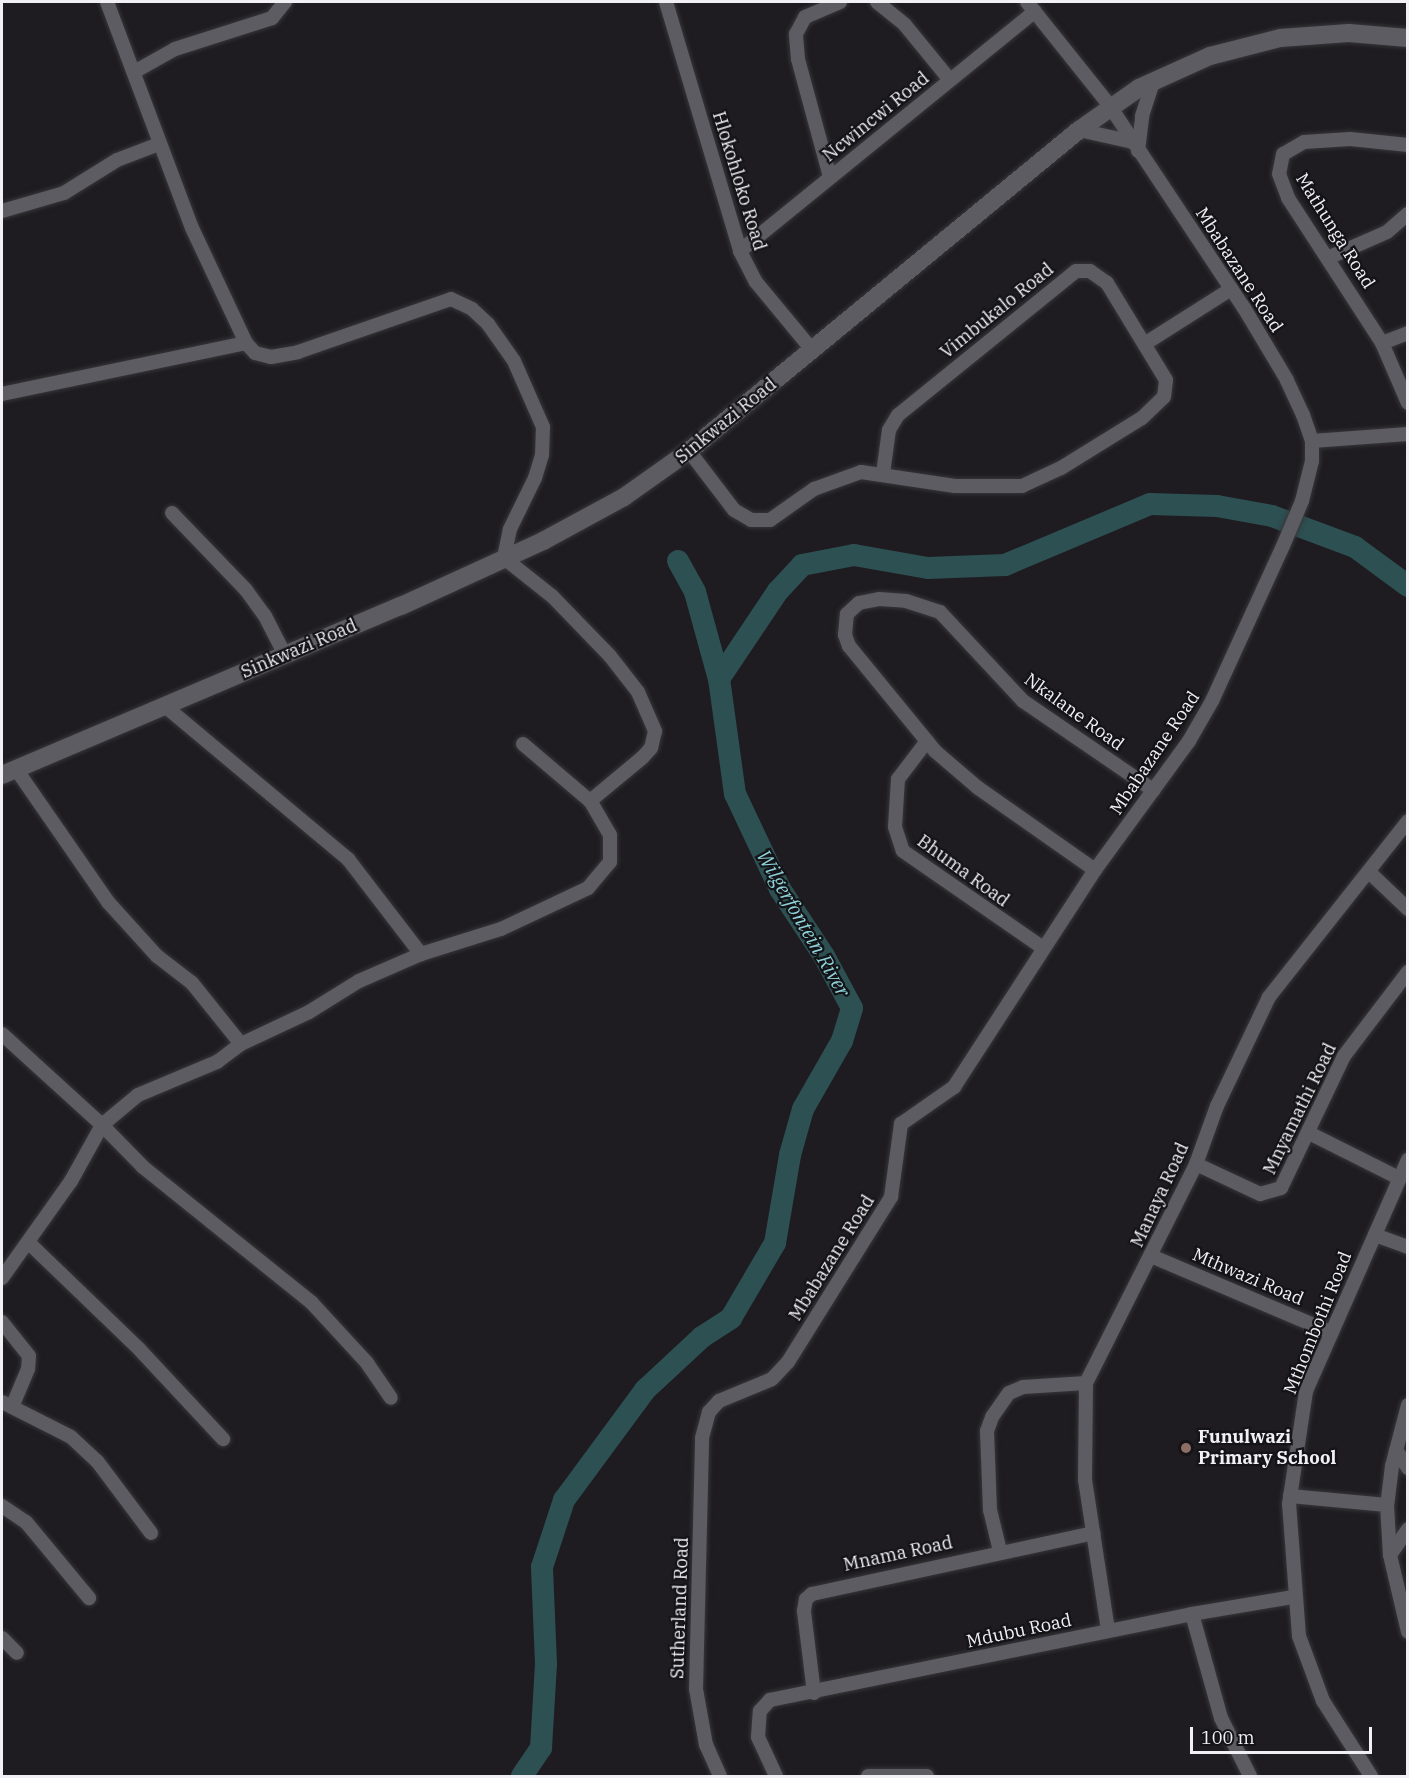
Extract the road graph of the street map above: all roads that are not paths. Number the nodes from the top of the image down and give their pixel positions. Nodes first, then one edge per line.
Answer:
1 (107, 2) edge
2 (285, 2) edge
3 (666, 2) edge
4 (840, 2) edge
5 (877, 2) edge
6 (1031, 6) edge
7 (1407, 38) edge
8 (134, 72) junction
9 (950, 80) junction
10 (1154, 80) junction
11 (1110, 106) junction
12 (1079, 130) junction
13 (159, 144) junction
14 (1407, 145) edge
15 (1136, 147) junction
16 (830, 177) junction
17 (2, 211) edge
18 (1407, 214) edge
19 (740, 250) junction
20 (1330, 257) junction
21 (1231, 289) junction
22 (1407, 333) edge
23 (1382, 342) junction
24 (246, 343) junction
25 (1146, 343) junction
26 (813, 351) junction
27 (2, 394) edge
28 (1407, 403) edge
29 (1407, 434) edge
30 (1312, 441) junction
31 (689, 451) junction
32 (883, 473) junction
33 (172, 513) dead end
34 (504, 558) junction
35 (285, 655) junction
36 (165, 706) junction
37 (927, 741) junction
38 (523, 744) dead end
39 (9, 772) edge
40 (1153, 790) junction
41 (590, 801) junction
42 (1407, 821) edge
43 (1095, 870) junction
44 (1369, 872) junction
45 (1407, 909) edge
46 (1043, 948) junction
47 (421, 954) junction
48 (1407, 972) edge
49 (2, 1034) edge
50 (241, 1044) junction
51 (102, 1125) junction
52 (1309, 1133) junction
53 (1407, 1160) edge
54 (1197, 1164) junction
55 (1399, 1178) junction
56 (1374, 1235) junction
57 (29, 1243) junction
58 (1407, 1247) edge
59 (1151, 1256) junction
60 (2, 1278) edge
61 (2, 1322) edge
62 (1330, 1332) junction
63 (1086, 1383) junction
64 (391, 1398) dead end
65 (7, 1404) edge
66 (1407, 1405) edge
67 (702, 1438) joint
68 (223, 1439) dead end
69 (1396, 1450) junction
70 (1407, 1468) edge
71 (1290, 1496) junction
72 (1387, 1505) junction
73 (2, 1506) edge
74 (1407, 1529) edge
75 (151, 1533) dead end
76 (1093, 1533) junction
77 (1000, 1551) junction
78 (1390, 1555) junction
79 (1293, 1597) junction
80 (89, 1598) dead end
81 (1192, 1614) junction
82 (1108, 1630) junction
83 (1407, 1632) edge
84 (2, 1638) edge
85 (17, 1653) dead end
86 (814, 1693) junction
87 (720, 1776) edge
88 (777, 1776) edge
89 (868, 1776) edge
90 (927, 1776) edge
91 (1250, 1776) edge
92 (1371, 1776) edge

1 - 8 street
2 - 8 street
3 - 19 street, Hlokohloko Road
4 - 16 street
5 - 9 street
6 - 9 street, Ncwincwi Road
6 - 11 street, Mbabazane Road
7 - 10 street, Sinkwazi Road
8 - 13 street
9 - 16 street, Ncwincwi Road
10 - 11 street, Sinkwazi Road
10 - 15 street
11 - 12 street, Sinkwazi Road
11 - 15 street, Mbabazane Road
12 - 15 street
12 - 26 street, Sinkwazi Road
13 - 17 street
13 - 24 street
14 - 20 street, Mathunga Road
15 - 21 street, Mbabazane Road
16 - 19 street, Ncwincwi Road
18 - 20 street
19 - 26 street, Hlokohloko Road
20 - 23 street, Mathunga Road
21 - 25 street
21 - 30 street, Mbabazane Road
22 - 23 street
23 - 28 street, Mathunga Road
24 - 27 street
24 - 34 street
25 - 32 street, Vimbukalo Road
25 - 32 street, Vimbukalo Road
26 - 31 street, Sinkwazi Road
29 - 30 street
30 - 40 street, Mbabazane Road
31 - 32 street, Vimbukalo Road
31 - 34 street, Sinkwazi Road
33 - 35 street
34 - 35 street, Sinkwazi Road
34 - 41 street
35 - 36 street, Sinkwazi Road
36 - 39 street, Sinkwazi Road
36 - 47 street
37 - 40 street, Nkalane Road
37 - 43 street
37 - 46 street, Bhuma Road
38 - 41 street
39 - 50 street
40 - 43 street, Mbabazane Road
41 - 47 street
42 - 44 street, Manaya Road
43 - 46 street, Mbabazane Road
44 - 45 street
44 - 54 street, Manaya Road
46 - 67 street, Mbabazane Road
47 - 50 street
48 - 52 street, Mnyamathi Road
49 - 51 street
50 - 51 street
51 - 57 street
51 - 64 street
52 - 54 street, Mnyamathi Road
52 - 55 street
53 - 55 street, Mthombothi Road
54 - 59 street, Manaya Road
55 - 56 street, Mthombothi Road
56 - 58 street
56 - 62 street, Mthombothi Road
57 - 60 street
57 - 68 street
59 - 62 street, Mthwazi Road
59 - 63 street, Manaya Road
61 - 65 street
62 - 71 street, Mthombothi Road
63 - 76 street, Manaya Road
63 - 77 street
65 - 75 street
66 - 69 street
67 - 87 street, Sutherland Road
69 - 70 street
69 - 72 street
71 - 72 street
71 - 79 street, Mthombothi Road
72 - 78 street
73 - 80 street
74 - 78 street
76 - 77 street, Mnama Road
76 - 82 street, Manaya Road
77 - 86 street, Mnama Road
78 - 83 street
79 - 81 street, Mdubu Road
79 - 92 street, Mthombothi Road
81 - 82 street, Mdubu Road
81 - 91 street
82 - 86 street, Mdubu Road
84 - 85 street
86 - 88 street, Mdubu Road
89 - 90 street

